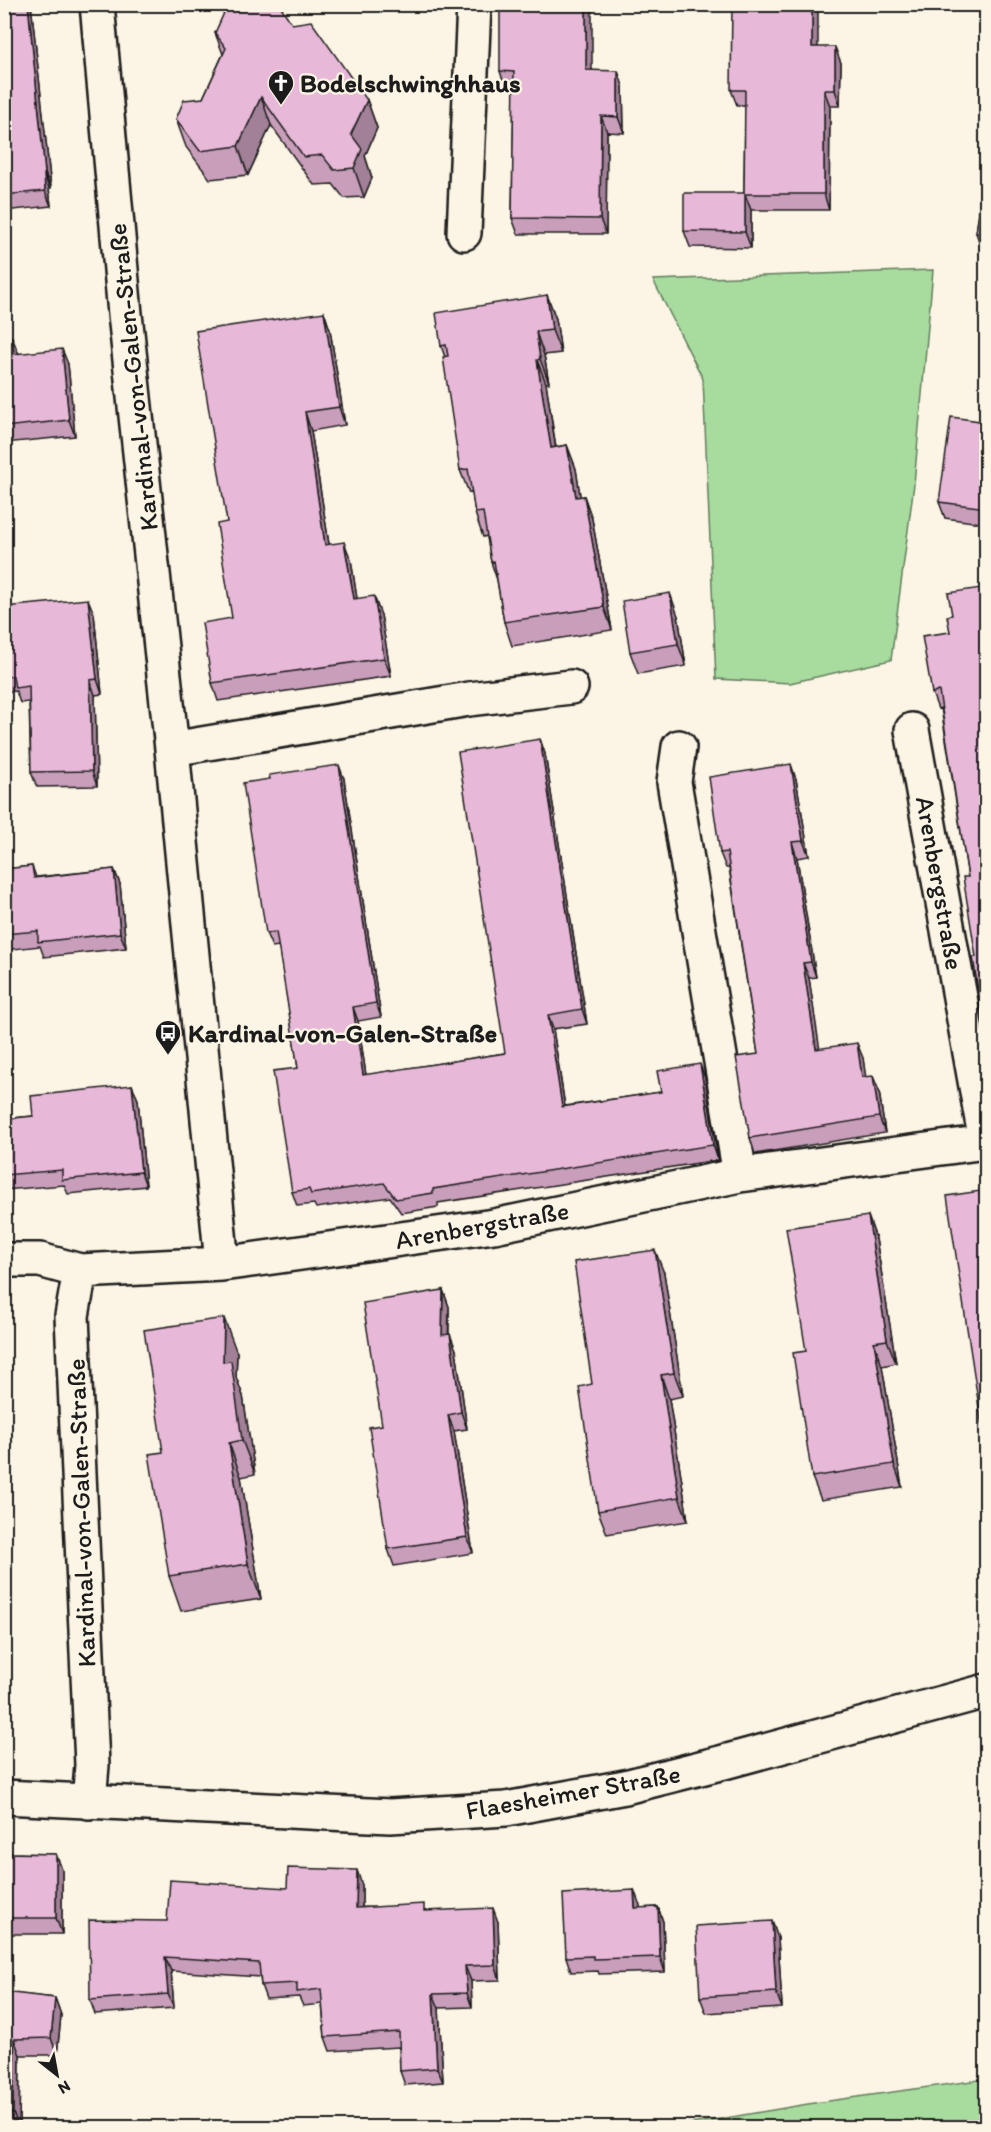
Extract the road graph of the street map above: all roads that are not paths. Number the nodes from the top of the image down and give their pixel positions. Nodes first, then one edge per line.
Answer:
1 (97, 4) edge
2 (474, 4) edge
3 (464, 233) dead end
4 (571, 687) dead end
5 (912, 730) dead end
6 (679, 747) dead end
7 (172, 749) junction
8 (986, 1142) edge
9 (740, 1175) junction
10 (4, 1260) edge
11 (222, 1264) junction
12 (80, 1271) junction
13 (987, 1691) edge
14 (4, 1797) edge
15 (89, 1802) junction

1 - 7 street, Kardinal-von-Galen-Straße
2 - 3 street
4 - 7 street
5 - 8 street, Arenbergstraße
6 - 9 street
7 - 11 street, Kardinal-von-Galen-Straße
8 - 9 street, Arenbergstraße
9 - 11 street, Arenbergstraße
10 - 12 street
11 - 12 street
12 - 15 street, Kardinal-von-Galen-Straße
13 - 15 street, Flaesheimer Straße
14 - 15 street, Flaesheimer Straße

